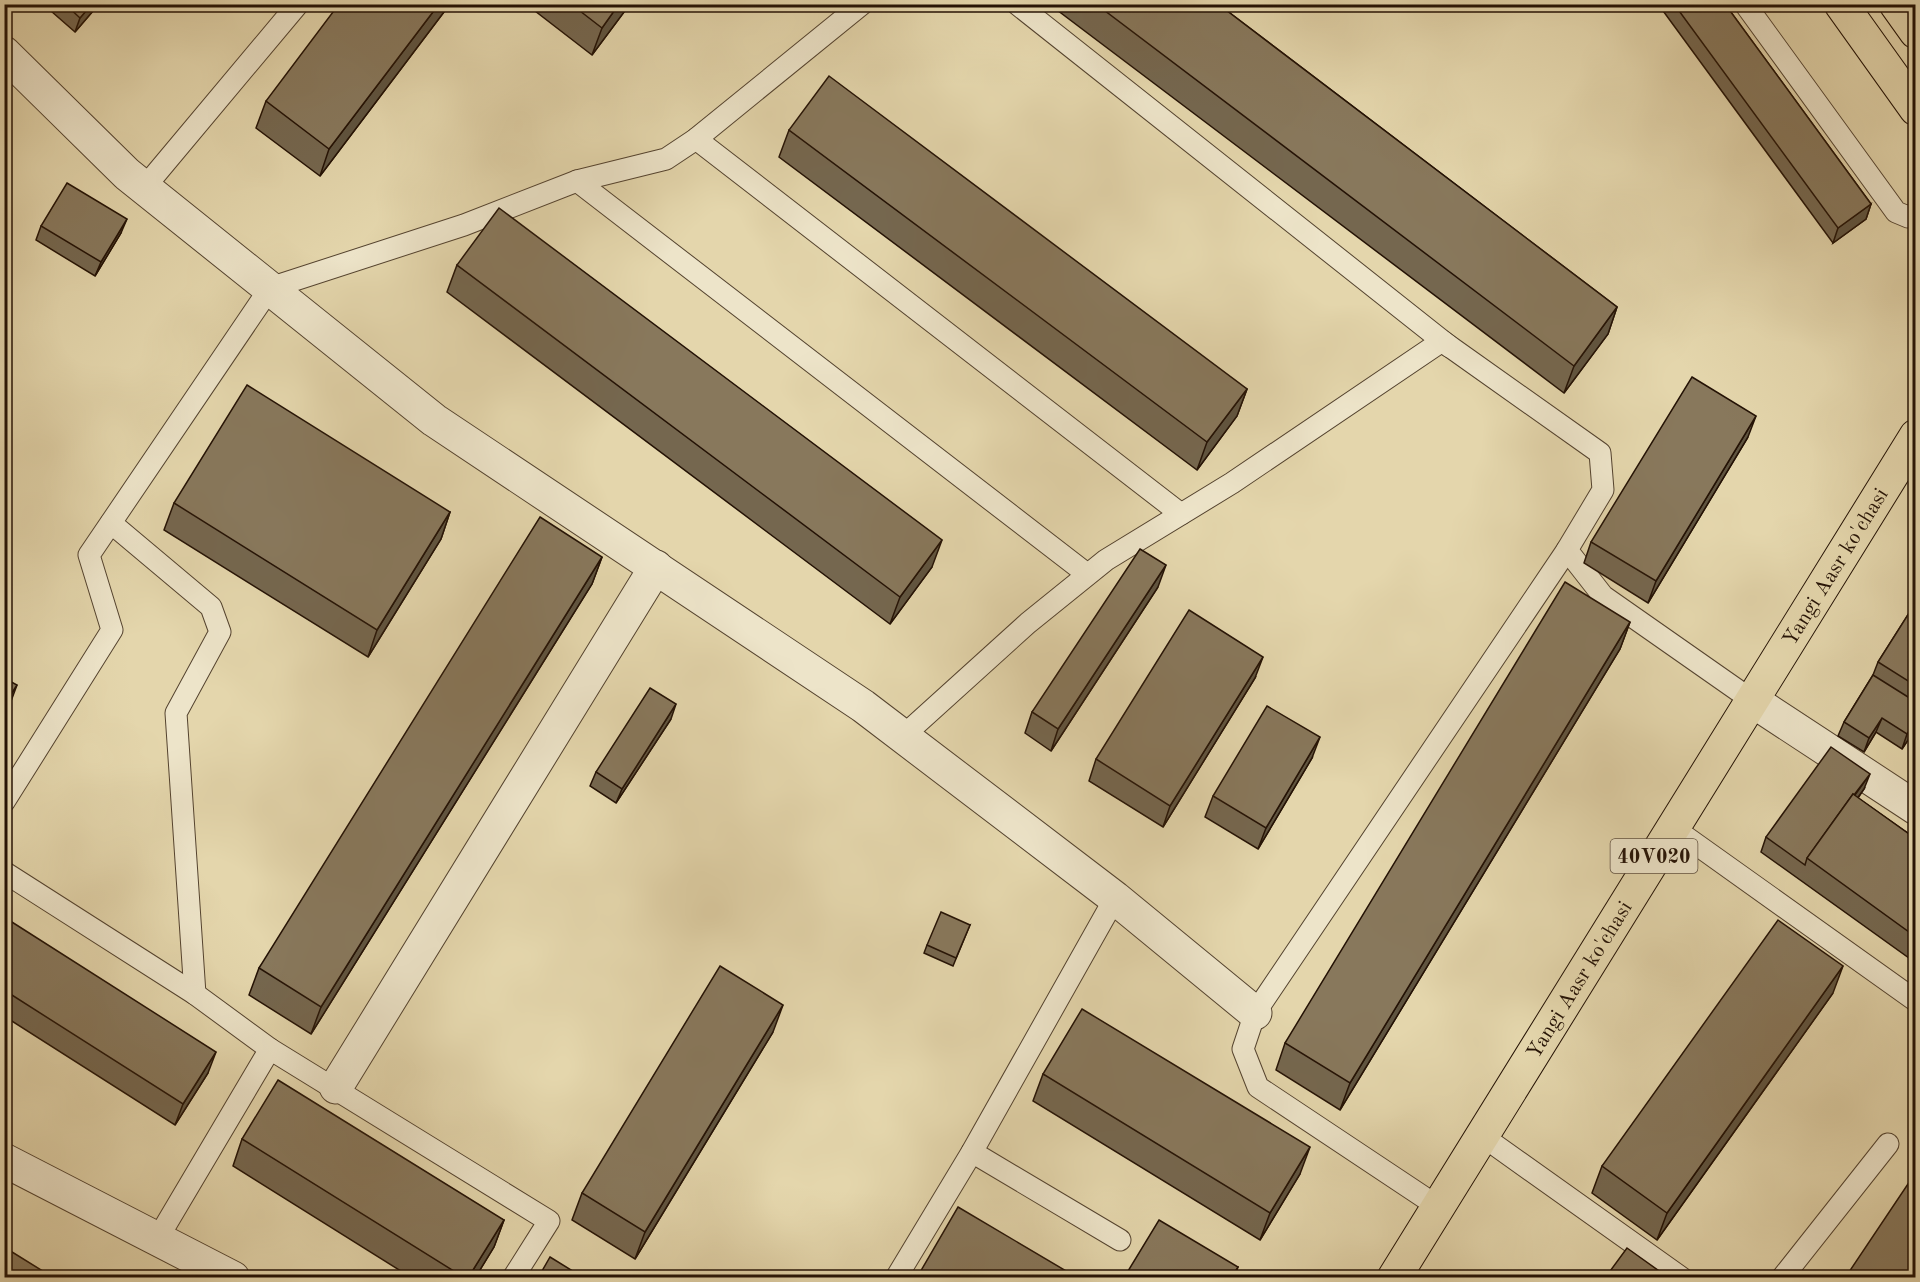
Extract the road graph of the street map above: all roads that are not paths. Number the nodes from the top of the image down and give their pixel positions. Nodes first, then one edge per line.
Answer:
1 (298, 4) edge
2 (862, 4) edge
3 (1017, 4) edge
4 (1745, 4) edge
5 (1841, 4) edge
6 (1896, 4) edge
7 (1916, 32) edge
8 (4, 53) edge
9 (1916, 109) edge
10 (696, 139) junction
11 (577, 181) junction
12 (144, 188) junction
13 (1916, 213) edge
14 (270, 288) junction
15 (1450, 347) junction
16 (1916, 436) edge
17 (1181, 514) junction
18 (111, 523) junction
19 (1567, 550) junction
20 (656, 567) junction
21 (1088, 574) junction
22 (1753, 701) junction
23 (902, 737) junction
24 (4, 802) edge
25 (1916, 808) edge
26 (1672, 827) junction
27 (4, 872) edge
28 (1114, 898) junction
29 (195, 994) junction
30 (1916, 1001) edge
31 (1256, 1013) junction
32 (270, 1049) junction
33 (336, 1087) junction
34 (1481, 1136) junction
35 (1888, 1144) dead end
36 (972, 1152) junction
37 (4, 1160) edge
38 (1437, 1206) junction
39 (158, 1238) junction
40 (1120, 1240) dead end
41 (1395, 1277) edge
42 (233, 1278) edge
43 (513, 1278) edge
44 (896, 1278) edge
45 (1682, 1278) edge
46 (1782, 1278) edge

1 - 12 lane
2 - 10 lane
3 - 15 lane
4 - 13 lane
5 - 9 main road
6 - 7 main road
8 - 12 street
10 - 11 lane
10 - 17 lane
11 - 14 lane
11 - 21 lane
12 - 14 street
14 - 18 lane
14 - 20 street
15 - 17 lane
15 - 19 lane
16 - 22 main road, Yangi Aasr ko'chasi / 40V020
17 - 21 lane
18 - 24 lane
18 - 29 lane
19 - 22 lane
19 - 31 lane
20 - 23 street
20 - 33 street
21 - 23 lane
22 - 25 street
22 - 26 main road, Yangi Aasr ko'chasi / 40V020
23 - 28 street
26 - 30 lane
26 - 34 main road, Yangi Aasr ko'chasi / 40V020
27 - 29 lane
28 - 31 street
28 - 36 lane
29 - 32 lane
31 - 38 lane
32 - 33 lane
32 - 39 lane
33 - 43 lane
34 - 38 main road, Yangi Aasr ko'chasi / 40V020
34 - 45 lane
35 - 46 lane
36 - 40 lane
36 - 44 lane
37 - 39 street
38 - 41 main road, Yangi Aasr ko'chasi / 40V020
39 - 42 street

